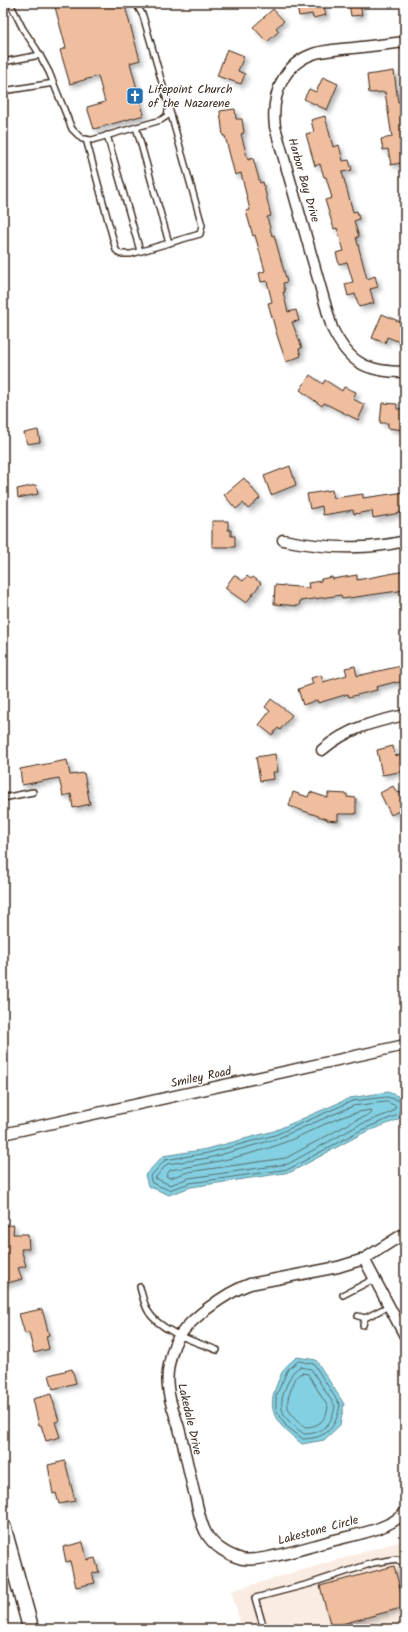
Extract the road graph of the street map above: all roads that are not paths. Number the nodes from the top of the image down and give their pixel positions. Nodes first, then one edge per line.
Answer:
1 (10, 3) edge
2 (136, 3) edge
3 (405, 42) edge
4 (40, 55) junction
5 (3, 62) edge
6 (54, 84) junction
7 (3, 91) edge
8 (168, 107) junction
9 (136, 127) junction
10 (107, 135) junction
11 (86, 139) junction
12 (169, 243) junction
13 (140, 251) junction
14 (405, 372) edge
15 (283, 540) dead end
16 (405, 541) edge
17 (405, 715) edge
18 (322, 750) dead end
19 (33, 792) dead end
20 (3, 798) edge
21 (405, 1045) edge
22 (3, 1134) edge
23 (405, 1233) edge
24 (364, 1259) junction
25 (374, 1279) junction
26 (140, 1287) dead end
27 (343, 1295) dead end
28 (389, 1306) junction
29 (358, 1316) dead end
30 (365, 1318) junction
31 (363, 1325) dead end
32 (180, 1335) junction
33 (405, 1336) edge
34 (217, 1350) dead end
35 (405, 1512) edge
36 (3, 1527) edge
37 (234, 1556) joint
38 (405, 1566) edge
39 (31, 1629) edge
40 (264, 1629) edge

1 - 4 lane
2 - 8 lane
3 - 14 street, Harbor Bay Drive
4 - 5 lane
4 - 6 lane
6 - 7 lane
6 - 11 lane
8 - 9 lane
8 - 12 lane
9 - 10 lane
9 - 12 lane
10 - 11 lane
10 - 13 lane
11 - 13 lane
12 - 13 lane
15 - 16 street
17 - 18 street
19 - 20 lane
21 - 22 street, Smiley Road
23 - 24 street, Lakedale Drive
24 - 25 street
24 - 32 street, Lakedale Drive
25 - 27 lane
25 - 28 street
26 - 32 lane
28 - 30 lane
28 - 33 street
29 - 30 lane
30 - 31 lane
32 - 34 lane
32 - 37 street, Lakedale Drive
35 - 37 street, Lakestone Circle
36 - 39 main road
38 - 40 lane

